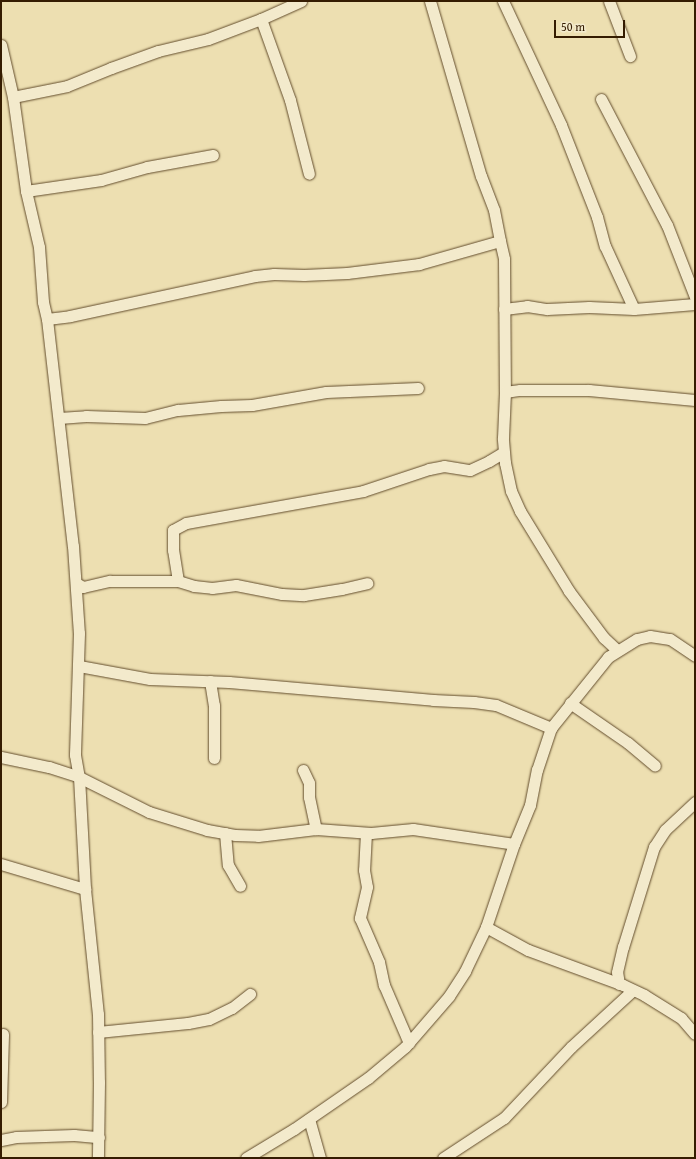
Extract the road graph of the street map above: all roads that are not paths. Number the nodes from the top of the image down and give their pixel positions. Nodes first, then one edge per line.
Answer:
1 (301, 1) edge
2 (430, 1) edge
3 (503, 1) edge
4 (609, 1) edge
5 (261, 19) junction
6 (1, 45) edge
7 (630, 56) dead end
8 (13, 97) junction
9 (601, 100) dead end
10 (213, 155) dead end
11 (309, 174) dead end
12 (26, 191) junction
13 (500, 241) junction
14 (695, 297) edge
15 (695, 304) edge
16 (504, 309) junction
17 (634, 309) junction
18 (47, 319) junction
19 (418, 388) dead end
20 (504, 392) junction
21 (695, 400) edge
22 (59, 418) junction
23 (504, 452) junction
24 (178, 581) junction
25 (76, 583) junction
26 (367, 583) dead end
27 (617, 650) junction
28 (695, 656) edge
29 (79, 666) junction
30 (210, 681) junction
31 (570, 703) junction
32 (552, 728) junction
33 (1, 757) edge
34 (214, 758) dead end
35 (655, 766) dead end
36 (303, 770) dead end
37 (79, 777) junction
38 (695, 802) edge
39 (316, 829) junction
40 (225, 833) junction
41 (366, 833) junction
42 (514, 844) junction
43 (1, 864) edge
44 (240, 886) dead end
45 (85, 889) junction
46 (486, 927) junction
47 (619, 984) junction
48 (633, 990) junction
49 (250, 994) dead end
50 (98, 1032) junction
51 (695, 1033) edge
52 (3, 1034) dead end
53 (409, 1043) junction
54 (1, 1102) edge
55 (309, 1119) junction
56 (99, 1137) junction
57 (1, 1140) edge
58 (98, 1158) edge
59 (246, 1158) edge
60 (320, 1158) edge
61 (442, 1158) edge

1 - 5 street
2 - 13 street
3 - 17 street
4 - 7 street
5 - 8 street
5 - 11 street
6 - 8 street
8 - 12 street
9 - 14 street
10 - 12 street
12 - 18 street
13 - 16 street
13 - 18 street
15 - 17 street
16 - 17 street
16 - 20 street
18 - 22 street
19 - 22 street
20 - 21 street
20 - 23 street
22 - 25 street
23 - 24 street
23 - 27 street
24 - 25 street
24 - 26 street
25 - 29 street
27 - 28 street
27 - 31 street
29 - 30 street
29 - 37 street
30 - 32 street
30 - 34 street
31 - 32 street
31 - 35 street
32 - 42 street
33 - 37 street
36 - 39 street
37 - 40 street
37 - 45 street
38 - 47 street
39 - 40 street
39 - 41 street
40 - 44 street
41 - 42 street
41 - 53 street
42 - 46 street
43 - 45 street
45 - 50 street
46 - 47 street
46 - 53 street
47 - 48 street
48 - 51 street
48 - 61 street
49 - 50 street
50 - 56 street
52 - 54 street
53 - 55 street
55 - 59 street
55 - 60 street
56 - 57 street
56 - 58 street

